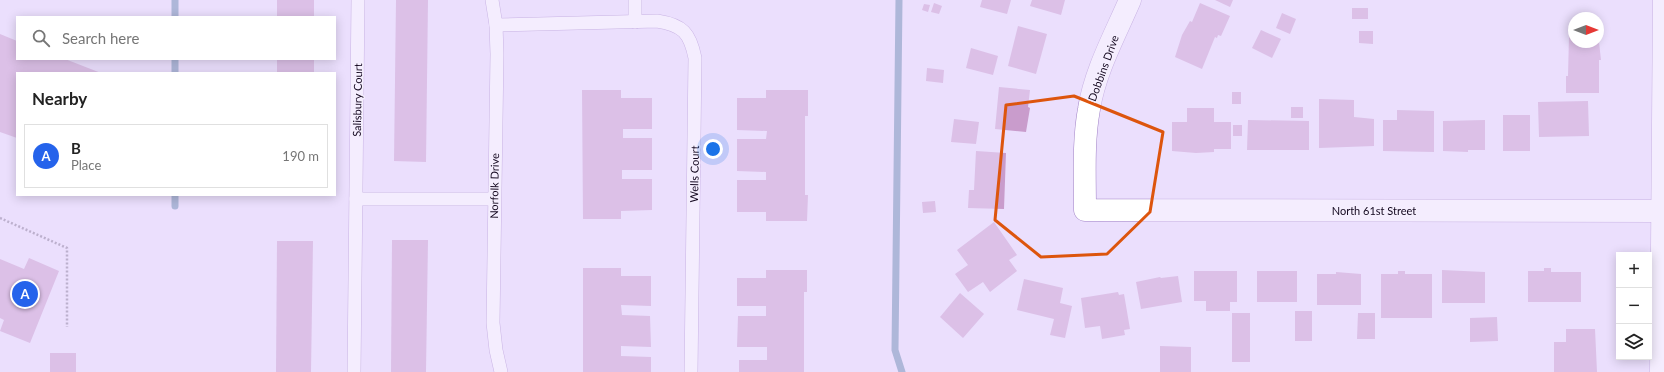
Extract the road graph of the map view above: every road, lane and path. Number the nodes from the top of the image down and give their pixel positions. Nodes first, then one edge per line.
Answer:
1 (358, 0) edge
2 (492, 0) edge
3 (635, 0) edge
4 (1130, 0) edge
5 (1664, 0) edge
6 (635, 22) junction
7 (1664, 23) edge
8 (496, 25) junction
9 (494, 199) junction
10 (356, 200) junction
11 (1085, 210) joint
12 (1663, 211) junction
13 (0, 218) edge
14 (67, 327) dead end
15 (354, 372) edge
16 (501, 372) edge
17 (691, 372) edge
18 (1661, 372) edge

1 - 10 lane, Salisbury Court
2 - 8 lane, Norfolk Drive
3 - 6 lane
4 - 11 street, Dobbins Drive
5 - 7 street
6 - 8 lane, Wells Court
6 - 17 lane, Wells Court
7 - 12 street
8 - 9 lane, Norfolk Drive
9 - 10 lane
9 - 16 lane, Norfolk Drive
10 - 15 lane, Salisbury Court
11 - 12 street, North 61st Street
12 - 18 street
13 - 14 path

